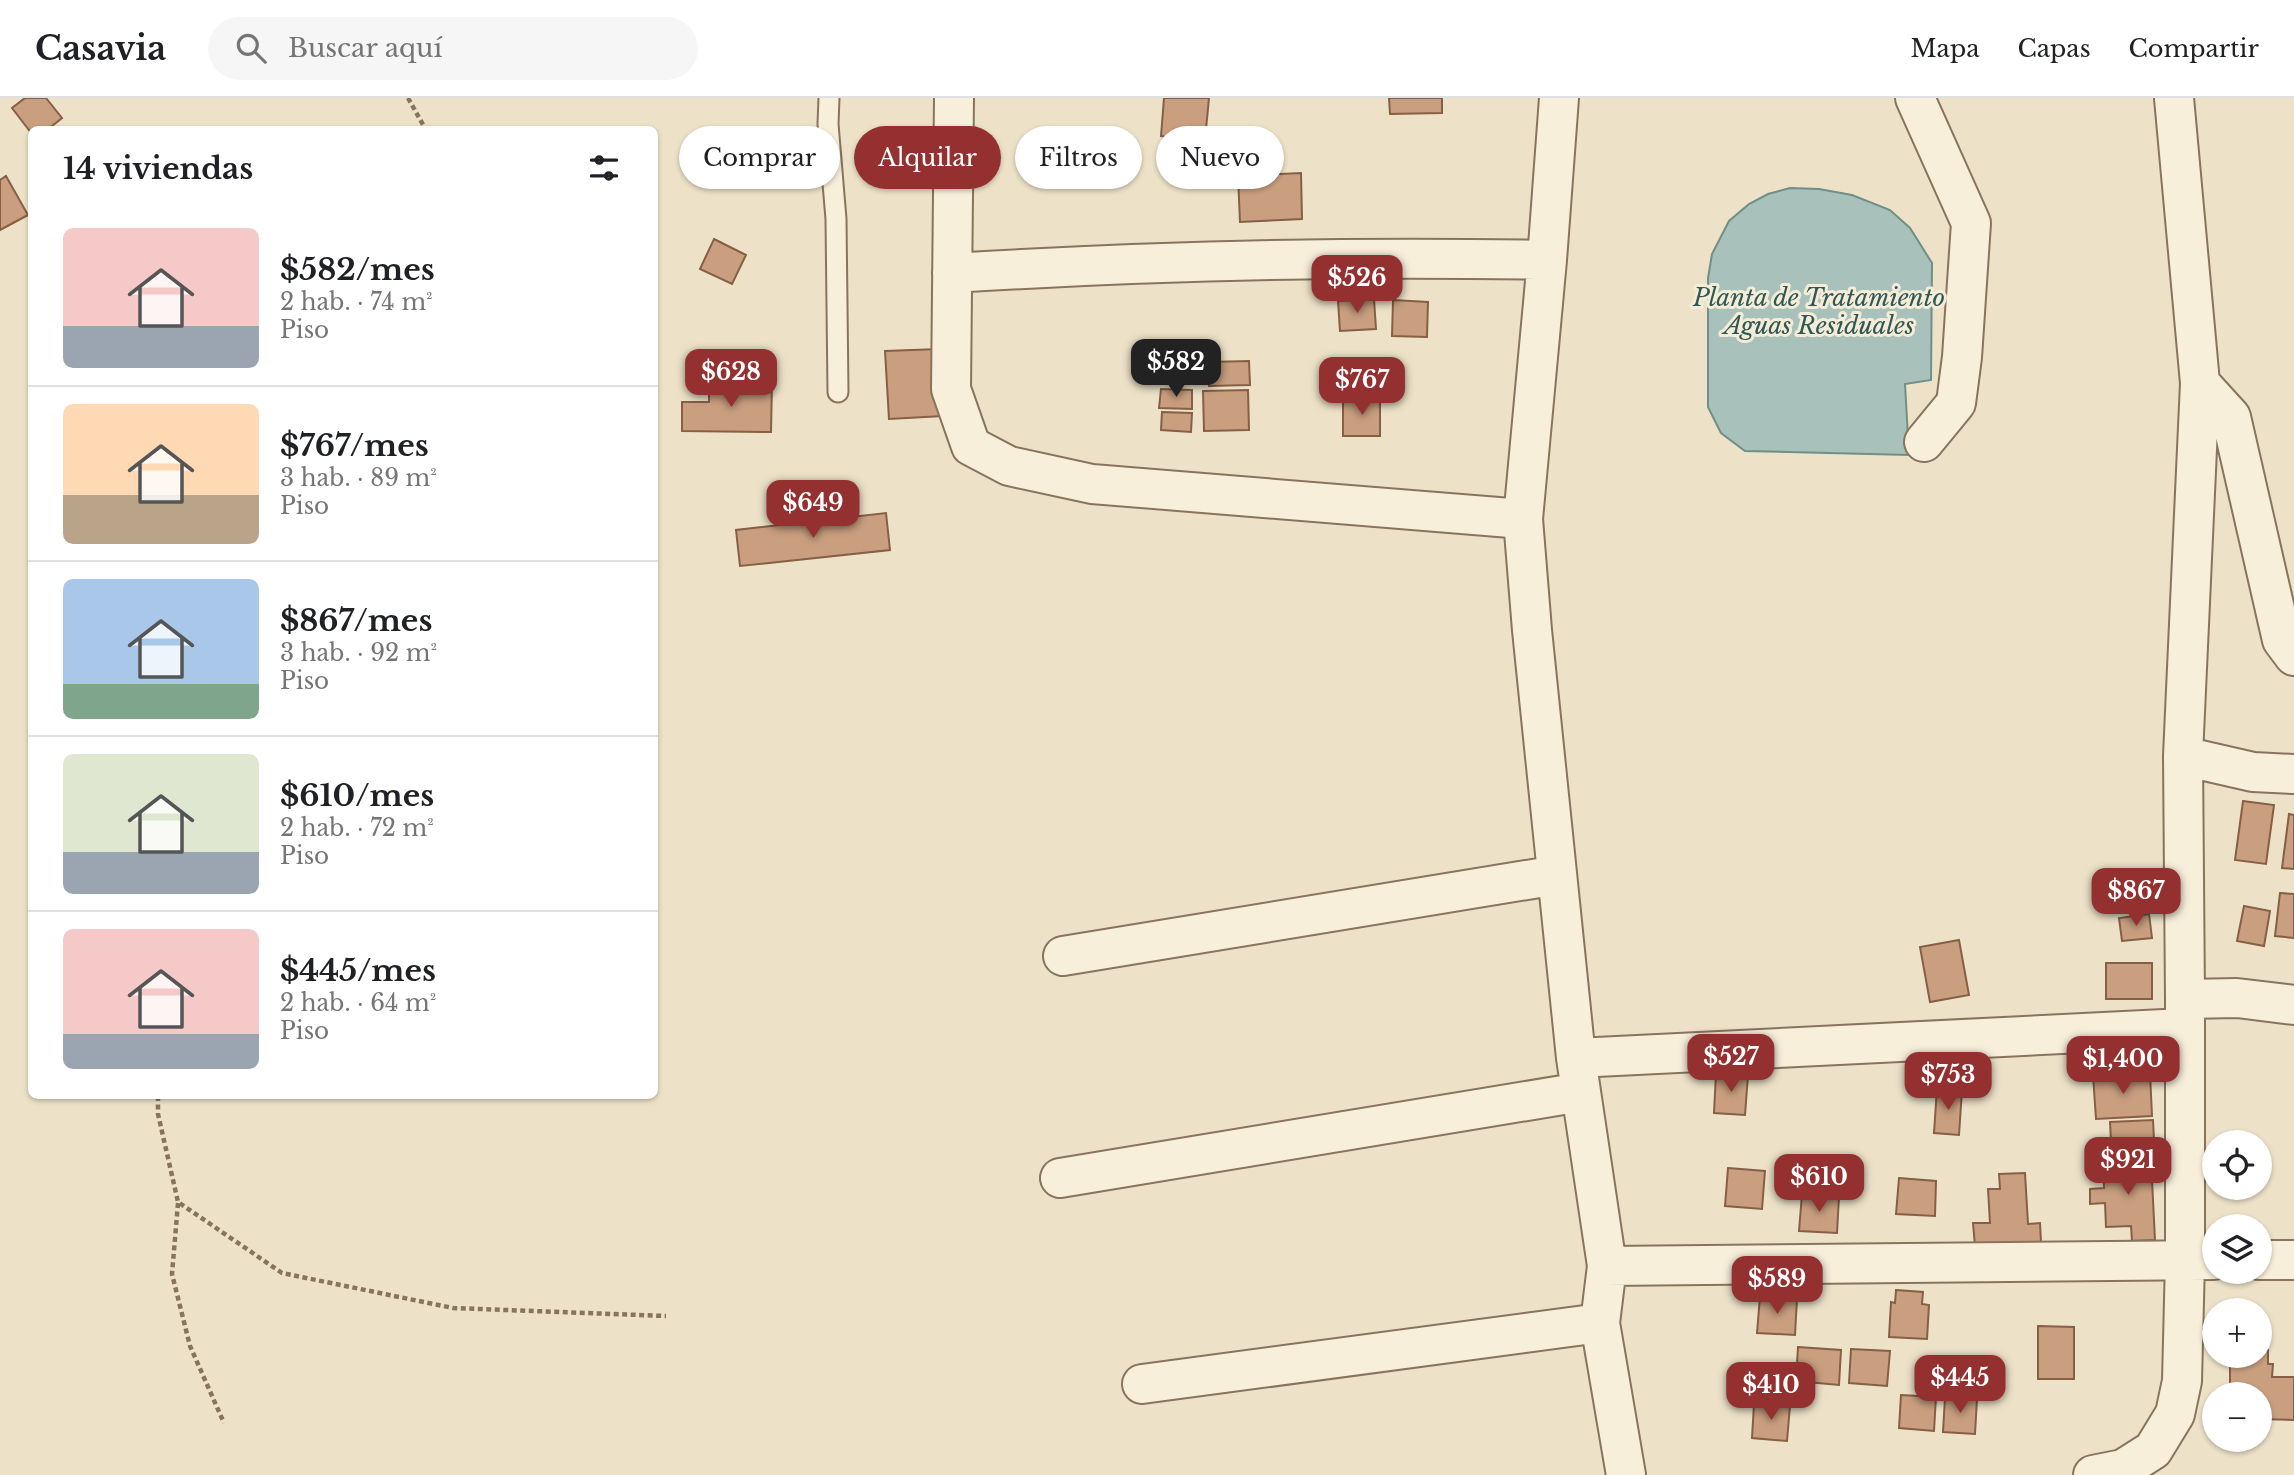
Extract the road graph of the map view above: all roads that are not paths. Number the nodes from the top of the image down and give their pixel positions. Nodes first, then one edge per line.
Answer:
1 (829, 98) edge
2 (954, 98) edge
3 (1559, 98) edge
4 (1915, 98) edge
5 (2174, 98) edge
6 (1547, 260) junction
7 (952, 273) junction
8 (2200, 383) junction
9 (838, 392) dead end
10 (1924, 442) dead end
11 (1523, 519) junction
12 (2294, 656) edge
13 (2183, 756) junction
14 (2294, 774) edge
15 (1557, 875) junction
16 (1063, 956) dead end
17 (2294, 1005) edge
18 (2185, 1014) junction
19 (1579, 1075) junction
20 (1060, 1178) dead end
21 (2199, 1260) edge
22 (2272, 1260) edge
23 (2294, 1260) edge
24 (1607, 1266) junction
25 (1600, 1323) junction
26 (1142, 1384) dead end
27 (1626, 1475) edge
28 (2093, 1475) edge

1 - 9 lane
2 - 7 street
3 - 6 street
4 - 10 street
5 - 8 street
6 - 7 street
6 - 11 street
7 - 11 street
8 - 12 street
8 - 13 street
11 - 15 street
13 - 14 street
13 - 18 street
15 - 16 street
15 - 19 street
17 - 18 street
18 - 19 street
18 - 21 street
19 - 20 street
19 - 24 street
21 - 24 street
21 - 28 street
22 - 23 street
24 - 25 street
25 - 26 street
25 - 27 street

